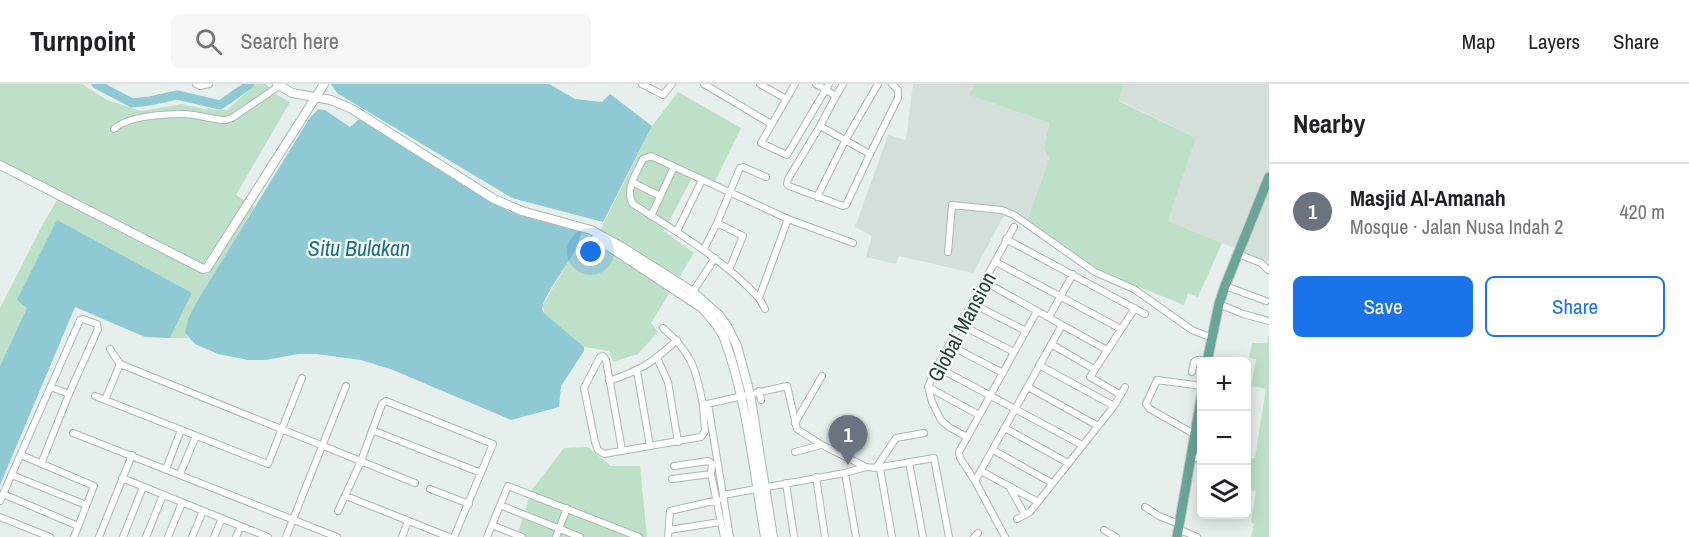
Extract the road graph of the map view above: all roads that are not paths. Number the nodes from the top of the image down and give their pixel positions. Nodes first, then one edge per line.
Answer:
1 (196, 84) edge
2 (208, 84) edge
3 (324, 84) edge
4 (642, 84) edge
5 (672, 84) edge
6 (704, 84) edge
7 (760, 84) edge
8 (795, 84) edge
9 (816, 84) edge
10 (843, 84) edge
11 (878, 84) edge
12 (892, 84) edge
13 (278, 85) edge
14 (828, 87) edge
15 (836, 96) junction
16 (316, 97) junction
17 (786, 99) junction
18 (771, 124) junction
19 (819, 126) junction
20 (114, 129) dead end
21 (844, 141) junction
22 (870, 154) junction
23 (0, 165) edge
24 (674, 167) junction
25 (766, 177) dead end
26 (1269, 177) edge
27 (702, 180) junction
28 (632, 182) junction
29 (730, 193) junction
30 (660, 196) junction
31 (817, 197) junction
32 (651, 216) junction
33 (788, 219) junction
34 (717, 223) junction
35 (1014, 226) dead end
36 (677, 231) junction
37 (1006, 239) junction
38 (853, 243) dead end
39 (704, 249) junction
40 (948, 252) dead end
41 (1238, 254) junction
42 (715, 258) junction
43 (996, 262) junction
44 (729, 270) junction
45 (1268, 270) edge
46 (1073, 274) junction
47 (985, 282) junction
48 (1225, 285) junction
49 (690, 295) junction
50 (1061, 296) junction
51 (759, 298) junction
52 (1266, 301) dead end
53 (973, 304) junction
54 (1219, 304) junction
55 (1135, 308) junction
56 (765, 309) dead end
57 (1037, 311) junction
58 (1145, 314) dead end
59 (716, 317) junction
60 (1049, 317) junction
61 (1269, 321) edge
62 (961, 325) junction
63 (1062, 325) junction
64 (663, 328) dead end
65 (1121, 329) junction
66 (1026, 331) junction
67 (1212, 338) junction
68 (677, 340) junction
69 (1051, 344) junction
70 (950, 345) junction
71 (110, 349) dead end
72 (1107, 350) junction
73 (1014, 352) junction
74 (1208, 357) edge
75 (657, 358) junction
76 (1197, 360) edge
77 (120, 364) junction
78 (1039, 365) junction
79 (937, 367) junction
80 (1094, 369) junction
81 (637, 372) junction
82 (1192, 372) dead end
83 (1003, 373) junction
84 (822, 376) dead end
85 (302, 378) dead end
86 (609, 381) junction
87 (1197, 385) edge
88 (346, 386) dead end
89 (51, 387) junction
90 (928, 387) junction
91 (1028, 387) junction
92 (1125, 387) dead end
93 (759, 390) junction
94 (69, 394) junction
95 (750, 394) junction
96 (991, 394) junction
97 (1121, 394) junction
98 (95, 396) dead end
99 (741, 397) junction
100 (105, 400) junction
101 (761, 400) dead end
102 (705, 404) junction
103 (1114, 406) junction
104 (1016, 408) junction
105 (1198, 411) edge
106 (980, 415) junction
107 (795, 424) junction
108 (1098, 426) junction
109 (283, 428) junction
110 (1005, 428) junction
111 (181, 430) junction
112 (372, 430) junction
113 (72, 433) dead end
114 (924, 433) dead end
115 (1194, 434) junction
116 (196, 436) junction
117 (967, 437) junction
118 (678, 442) junction
119 (321, 444) junction
120 (822, 445) junction
121 (1082, 445) junction
122 (650, 446) junction
123 (622, 450) junction
124 (993, 450) junction
125 (795, 452) dead end
126 (21, 455) junction
127 (132, 455) junction
128 (1190, 456) junction
129 (1197, 458) edge
130 (361, 461) junction
131 (909, 462) junction
132 (1068, 463) junction
133 (41, 464) junction
134 (674, 466) dead end
135 (866, 467) junction
136 (878, 468) junction
137 (166, 469) junction
138 (981, 471) junction
139 (481, 473) junction
140 (845, 473) junction
141 (180, 474) junction
142 (711, 474) junction
143 (12, 475) junction
144 (816, 477) junction
145 (123, 478) junction
146 (672, 479) dead end
147 (975, 481) junction
148 (415, 483) dead end
149 (786, 483) junction
150 (1052, 483) junction
151 (1008, 485) junction
152 (143, 487) junction
153 (760, 488) junction
154 (430, 489) dead end
155 (163, 495) junction
156 (346, 496) junction
157 (720, 497) junction
158 (2, 498) edge
159 (1038, 502) junction
160 (182, 503) junction
161 (469, 504) junction
162 (500, 505) junction
163 (86, 506) junction
164 (1145, 507) dead end
165 (567, 508) junction
166 (203, 511) junction
167 (338, 511) dead end
168 (1025, 515) junction
169 (0, 517) edge
170 (222, 518) junction
171 (293, 519) junction
172 (1017, 519) dead end
173 (408, 520) junction
174 (720, 522) junction
175 (492, 525) junction
176 (78, 526) junction
177 (241, 526) junction
178 (559, 529) junction
179 (1104, 530) dead end
180 (1178, 530) edge
181 (669, 534) edge
182 (258, 535) edge
183 (50, 537) edge
184 (74, 537) edge
185 (99, 537) edge
186 (123, 537) edge
187 (146, 537) edge
188 (168, 537) edge
189 (192, 537) edge
190 (214, 537) edge
191 (236, 537) edge
192 (268, 537) edge
193 (286, 537) edge
194 (337, 537) edge
195 (402, 537) edge
196 (452, 537) edge
197 (487, 537) edge
198 (522, 537) edge
199 (556, 537) edge
200 (580, 537) edge
201 (639, 537) edge
202 (724, 537) edge
203 (730, 537) edge
204 (765, 537) edge
205 (773, 537) edge
206 (794, 537) edge
207 (825, 537) edge
208 (856, 537) edge
209 (892, 537) edge
210 (923, 537) edge
211 (949, 537) edge
212 (1005, 537) edge
213 (1116, 537) edge
214 (1197, 537) edge

1 - 2 street
3 - 16 street
4 - 5 street
6 - 18 street
7 - 17 street
8 - 17 street
9 - 14 street
10 - 15 street
11 - 21 street
12 - 22 street
13 - 16 street
13 - 20 street
14 - 15 street
14 - 18 street
15 - 19 street
16 - 23 street
16 - 49 street
17 - 18 street
19 - 21 street
19 - 31 street
21 - 22 street
21 - 31 street
22 - 31 street
24 - 27 street
24 - 28 street
24 - 30 street
25 - 29 street
26 - 41 main road
27 - 29 street
27 - 36 street
28 - 30 street
28 - 32 street
29 - 33 street
29 - 34 street
30 - 32 street
32 - 36 street
33 - 38 street
33 - 51 street
34 - 39 street
34 - 44 street
35 - 37 street, Global Mansion
36 - 39 street
37 - 43 street, Global Mansion
37 - 46 street
39 - 42 street
40 - 67 street
41 - 45 street
41 - 48 main road
42 - 44 street
42 - 49 street
43 - 47 street, Global Mansion
43 - 50 street
44 - 51 street
46 - 50 street
46 - 55 street
47 - 53 street, Global Mansion
47 - 57 street
48 - 52 street
48 - 54 main road
49 - 59 street
50 - 60 street
50 - 65 street
51 - 56 street
53 - 62 street, Global Mansion
53 - 66 street
54 - 61 street
54 - 67 main road
55 - 58 street
55 - 65 street
57 - 60 street
57 - 66 street
59 - 95 street
59 - 99 street
60 - 63 street
62 - 70 street, Global Mansion
62 - 73 street
63 - 69 street
63 - 72 street
64 - 68 street
65 - 72 street
66 - 73 street
67 - 74 main road
68 - 75 street
68 - 102 street
69 - 78 street
69 - 80 street
70 - 79 street, Global Mansion
70 - 83 street
71 - 77 street
72 - 80 street
73 - 83 street
75 - 81 street
75 - 118 street
76 - 82 street
77 - 100 street
77 - 109 street
78 - 91 street
78 - 103 street
79 - 90 street, Global Mansion
79 - 96 street
80 - 97 street
81 - 86 street
81 - 122 street
83 - 96 street
84 - 107 street
85 - 109 street
86 - 123 street
86 - 123 street
87 - 115 street
88 - 119 street
89 - 94 street
89 - 94 street
89 - 126 street
90 - 106 street
90 - 117 street, Global Mansion
91 - 104 street
91 - 108 street
92 - 97 street
93 - 95 street
93 - 101 street
93 - 107 street
94 - 133 street
95 - 99 street
95 - 153 street
96 - 104 street
96 - 106 street
97 - 103 street
98 - 100 street
99 - 102 street
99 - 153 street
100 - 111 street
102 - 118 street
102 - 157 street
103 - 108 street
104 - 110 street
104 - 121 street
105 - 115 main road
106 - 117 street
107 - 120 street
108 - 121 street
109 - 116 street
109 - 119 street
110 - 124 street
110 - 132 street
111 - 116 street
111 - 137 street
112 - 130 street
112 - 139 street
112 - 139 street
113 - 127 street
114 - 136 street
115 - 128 main road
116 - 141 street
117 - 147 street
118 - 122 street
119 - 130 street
119 - 171 street
120 - 125 street
120 - 135 street
121 - 132 street
122 - 123 street
124 - 138 street
124 - 150 street
126 - 133 street
126 - 143 street
127 - 137 street
127 - 145 street
128 - 129 street
128 - 180 main road
130 - 148 street
130 - 156 street
131 - 136 street
131 - 210 street
131 - 211 street
132 - 150 street
133 - 163 street
134 - 142 street
135 - 136 street
135 - 140 street
136 - 209 street
137 - 141 street
138 - 147 street
138 - 151 street
139 - 161 street
140 - 144 street
140 - 208 street
141 - 171 street
142 - 146 street
142 - 157 street
143 - 158 street
143 - 163 street
144 - 149 street
144 - 207 street
145 - 152 street
145 - 185 street
147 - 212 street
149 - 153 street
149 - 206 street
150 - 159 street
151 - 159 street
151 - 168 street
152 - 155 street
152 - 186 street
153 - 157 street
153 - 204 street
153 - 205 street
154 - 161 street
155 - 160 street
155 - 187 street
156 - 167 street
156 - 173 street
157 - 174 street
157 - 181 street
157 - 203 street
158 - 176 street
159 - 168 street
160 - 166 street
160 - 188 street
161 - 196 street
162 - 165 street
162 - 175 street
162 - 178 street
163 - 176 street
164 - 180 street
165 - 178 street
165 - 201 street
166 - 170 street
166 - 189 street
168 - 172 street
169 - 183 street
170 - 177 street
170 - 190 street
171 - 193 street
171 - 194 street
173 - 195 street
173 - 196 street
174 - 181 street
174 - 202 street
175 - 197 street
175 - 198 street
176 - 184 street
177 - 182 street
177 - 191 street
178 - 199 street
178 - 200 street
179 - 213 street
180 - 214 street
182 - 192 street

